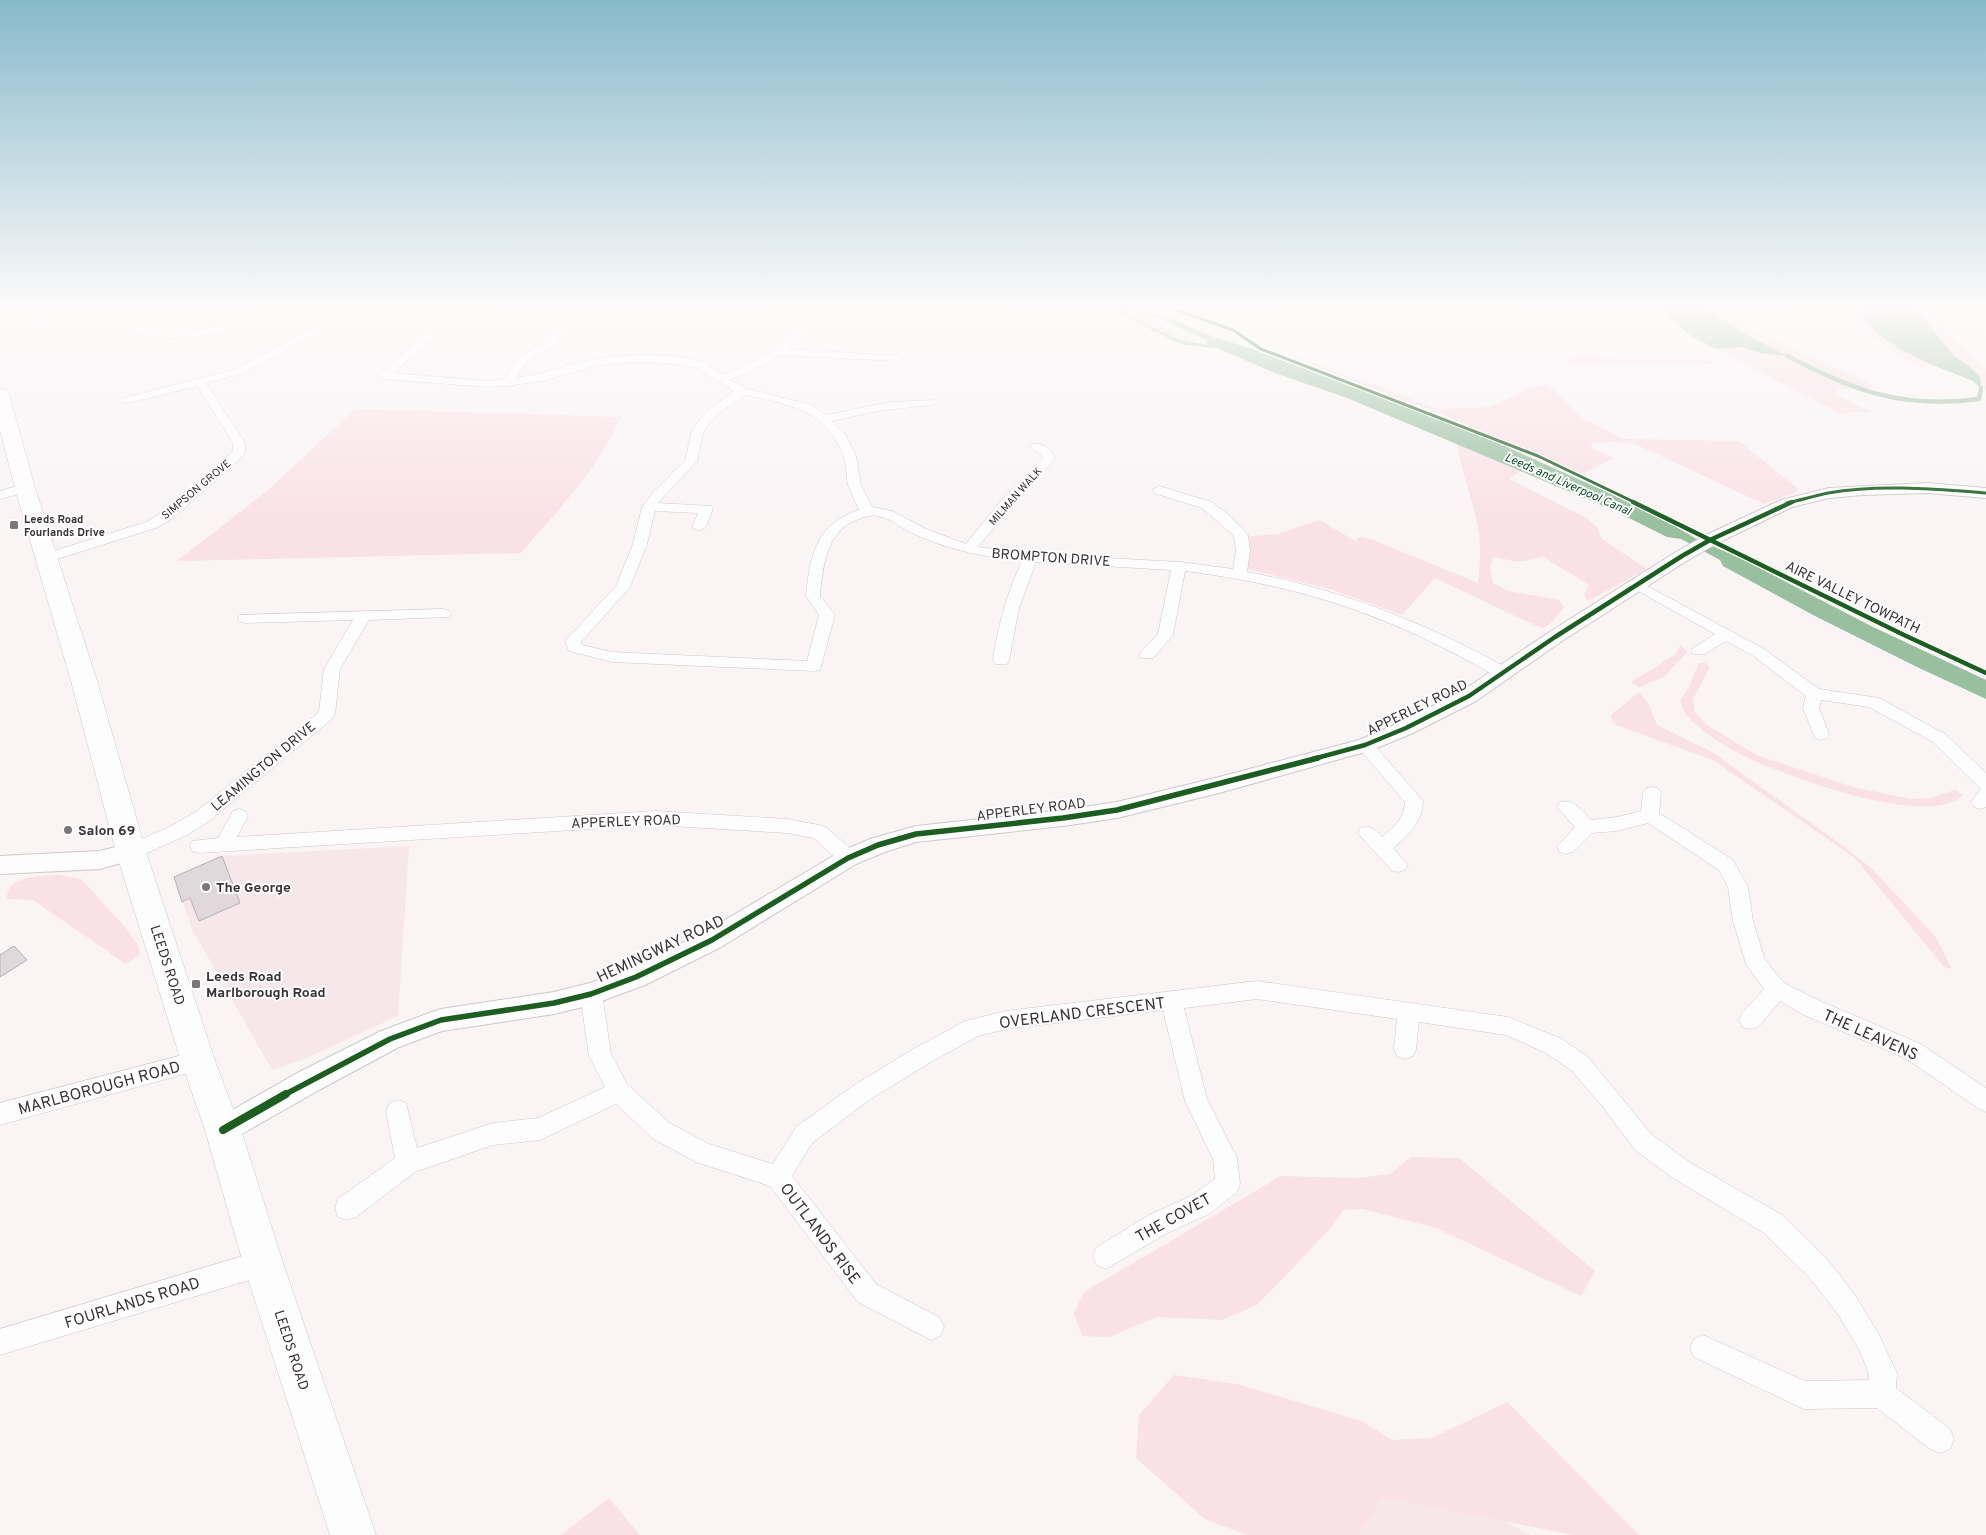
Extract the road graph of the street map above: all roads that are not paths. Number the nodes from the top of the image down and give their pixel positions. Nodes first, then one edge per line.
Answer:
1 (721, 378) edge
2 (212, 379) edge
3 (410, 379) edge
4 (510, 379) edge
5 (538, 379) edge
6 (200, 382) junction
7 (507, 384) junction
8 (743, 391) junction
9 (0, 394) edge
10 (128, 400) dead end
11 (931, 402) dead end
12 (824, 419) junction
13 (1036, 448) dead end
14 (25, 488) junction
15 (1159, 490) dead end
16 (1986, 493) edge
17 (0, 495) edge
18 (649, 507) junction
19 (867, 512) junction
20 (699, 527) dead end
21 (970, 548) junction
22 (46, 558) junction
23 (1031, 558) junction
24 (1179, 566) junction
25 (1239, 574) junction
26 (1638, 586) junction
27 (444, 614) dead end
28 (363, 617) junction
29 (245, 618) dead end
30 (1726, 634) junction
31 (1698, 651) dead end
32 (1147, 654) dead end
33 (1001, 660) dead end
34 (1503, 673) junction
35 (1815, 694) junction
36 (1821, 734) dead end
37 (1365, 745) junction
38 (1986, 784) edge
39 (1652, 793) dead end
40 (1566, 807) dead end
41 (239, 816) dead end
42 (1650, 816) junction
43 (1587, 827) junction
44 (1367, 833) dead end
45 (224, 844) junction
46 (199, 846) dead end
47 (1382, 847) junction
48 (1566, 847) dead end
49 (131, 852) junction
50 (848, 858) junction
51 (0, 865) edge
52 (1398, 865) dead end
53 (1777, 989) junction
54 (591, 994) junction
55 (1171, 1000) junction
56 (1409, 1012) junction
57 (1750, 1020) dead end
58 (1405, 1049) dead end
59 (198, 1061) junction
60 (619, 1091) junction
61 (1986, 1102) edge
62 (398, 1111) dead end
63 (0, 1114) edge
64 (223, 1130) junction
65 (408, 1163) junction
66 (778, 1178) junction
67 (347, 1208) dead end
68 (1106, 1256) dead end
69 (263, 1263) junction
70 (930, 1327) dead end
71 (0, 1342) edge
72 (1703, 1348) dead end
73 (1882, 1394) junction
74 (1940, 1439) dead end
75 (347, 1533) edge

1 - 8 street
2 - 6 street
3 - 7 street
4 - 7 street
5 - 7 street
6 - 10 street
6 - 22 street, SIMPSON GROVE
8 - 12 street
8 - 18 street
9 - 14 main road, LEEDS ROAD
11 - 12 street
12 - 19 street
13 - 21 street, MILMAN WALK
14 - 17 street
14 - 22 main road, LEEDS ROAD
15 - 25 street
16 - 26 street, APPERLEY ROAD
18 - 19 street, BROMPTON DRIVE
18 - 20 street
19 - 21 street, BROMPTON DRIVE
21 - 23 street, BROMPTON DRIVE
22 - 49 main road, LEEDS ROAD
23 - 24 street, BROMPTON DRIVE
23 - 33 street
24 - 25 street, BROMPTON DRIVE
24 - 32 street
25 - 34 street, BROMPTON DRIVE
26 - 30 street
26 - 34 street, APPERLEY ROAD
27 - 28 street
28 - 29 street
28 - 49 street, LEAMINGTON DRIVE
30 - 31 street
30 - 35 street
34 - 37 street, APPERLEY ROAD
35 - 36 street
35 - 38 street
37 - 47 street
37 - 50 street, APPERLEY ROAD
39 - 42 street
40 - 43 street
41 - 45 street
42 - 43 street
42 - 53 street, THE LEAVENS
43 - 48 street
44 - 47 street
45 - 46 street, APPERLEY ROAD
45 - 50 street, APPERLEY ROAD
47 - 52 street
49 - 51 street
49 - 59 main road, LEEDS ROAD
50 - 54 street, HEMINGWAY ROAD
53 - 57 street
53 - 61 street, THE LEAVENS
54 - 60 street, OUTLANDS RISE
54 - 64 street, HEMINGWAY ROAD
55 - 56 street, OVERLAND CRESCENT
55 - 66 street, OVERLAND CRESCENT
55 - 68 street, THE COVET
56 - 58 street
56 - 73 street, OVERLAND CRESCENT
59 - 63 street, MARLBOROUGH ROAD
59 - 64 main road, LEEDS ROAD
60 - 65 street
60 - 66 street, OUTLANDS RISE
62 - 65 street
64 - 69 main road, LEEDS ROAD
65 - 67 street
66 - 70 street, OUTLANDS RISE
69 - 71 street, FOURLANDS ROAD
69 - 75 main road, LEEDS ROAD
72 - 73 street
73 - 74 street

